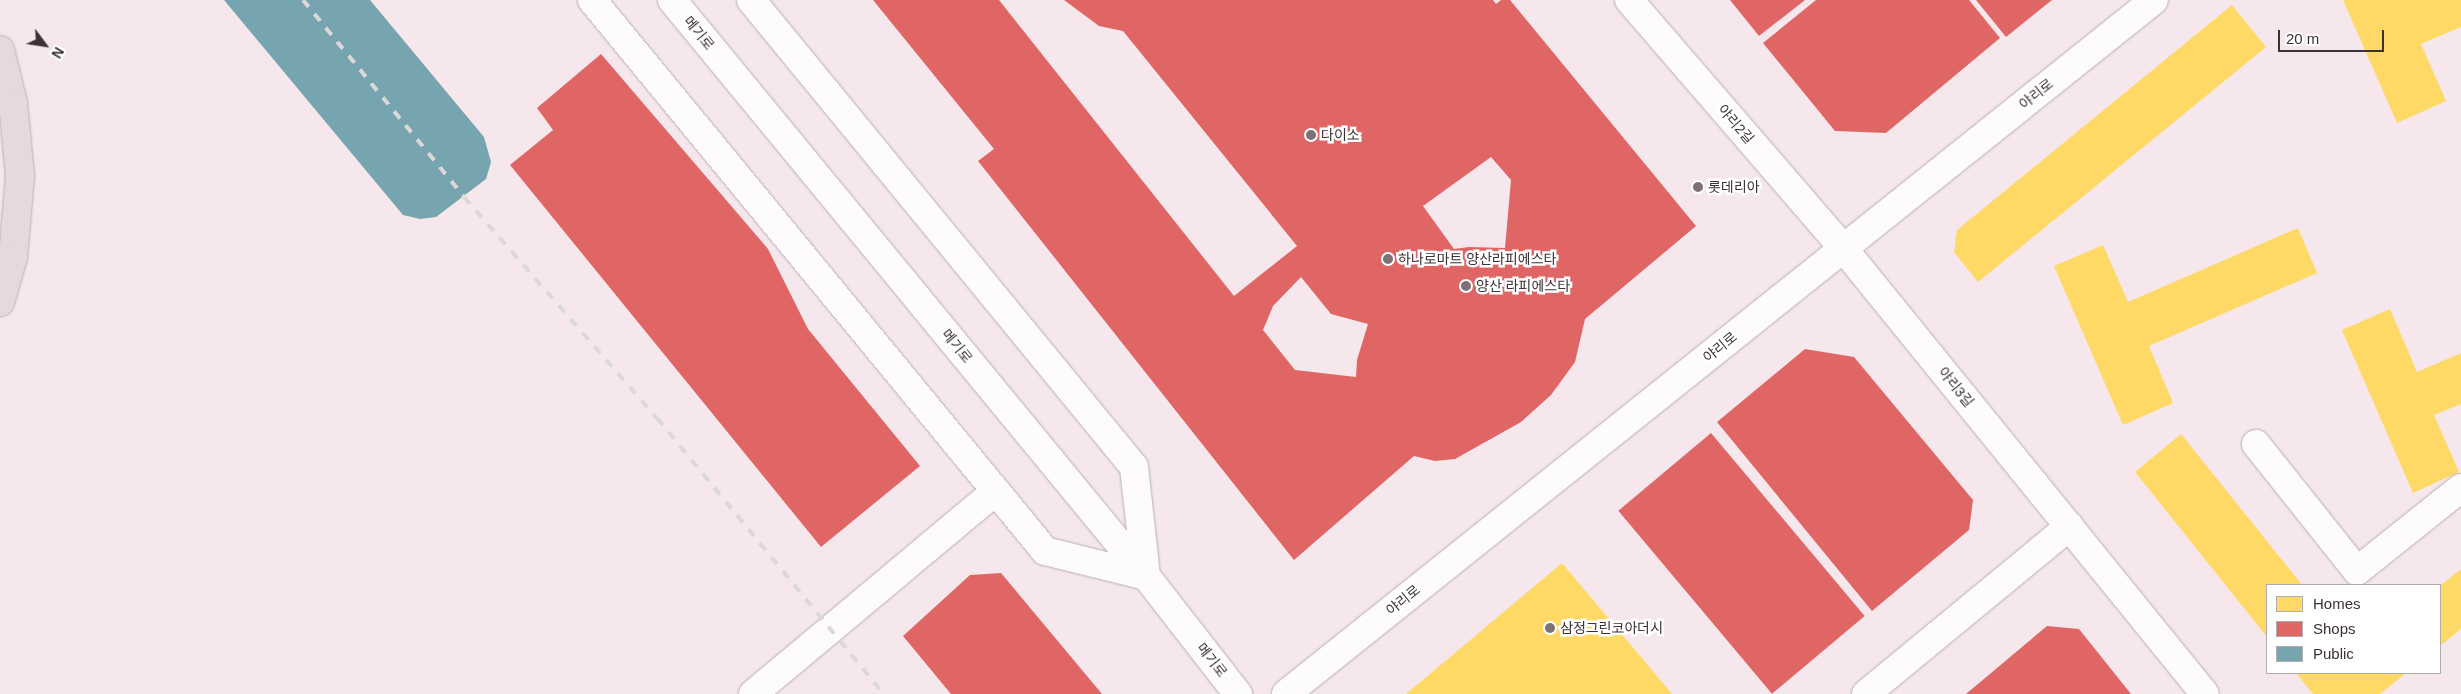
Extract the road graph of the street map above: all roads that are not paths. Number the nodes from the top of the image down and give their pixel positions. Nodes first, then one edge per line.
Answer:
1 (592, 0) edge
2 (672, 0) edge
3 (751, 0) edge
4 (1629, 0) edge
5 (2154, 0) edge
6 (0, 50) edge
7 (1843, 248) junction
8 (0, 302) edge
9 (2256, 444) dead end
10 (2461, 488) edge
11 (995, 492) junction
12 (2070, 526) junction
13 (1146, 576) junction
14 (753, 694) edge
15 (1238, 694) edge
16 (1286, 694) edge
17 (1866, 694) edge
18 (2205, 694) edge

1 - 11 street
2 - 13 street, 메기로
3 - 13 street
4 - 7 street, 야리2길
5 - 7 street, 야리로
6 - 8 highway
7 - 12 street, 야리3길
7 - 16 street, 야리로
9 - 10 street
11 - 13 street
11 - 14 street
12 - 17 street
12 - 18 street, 야리3길
13 - 15 street, 메기로

